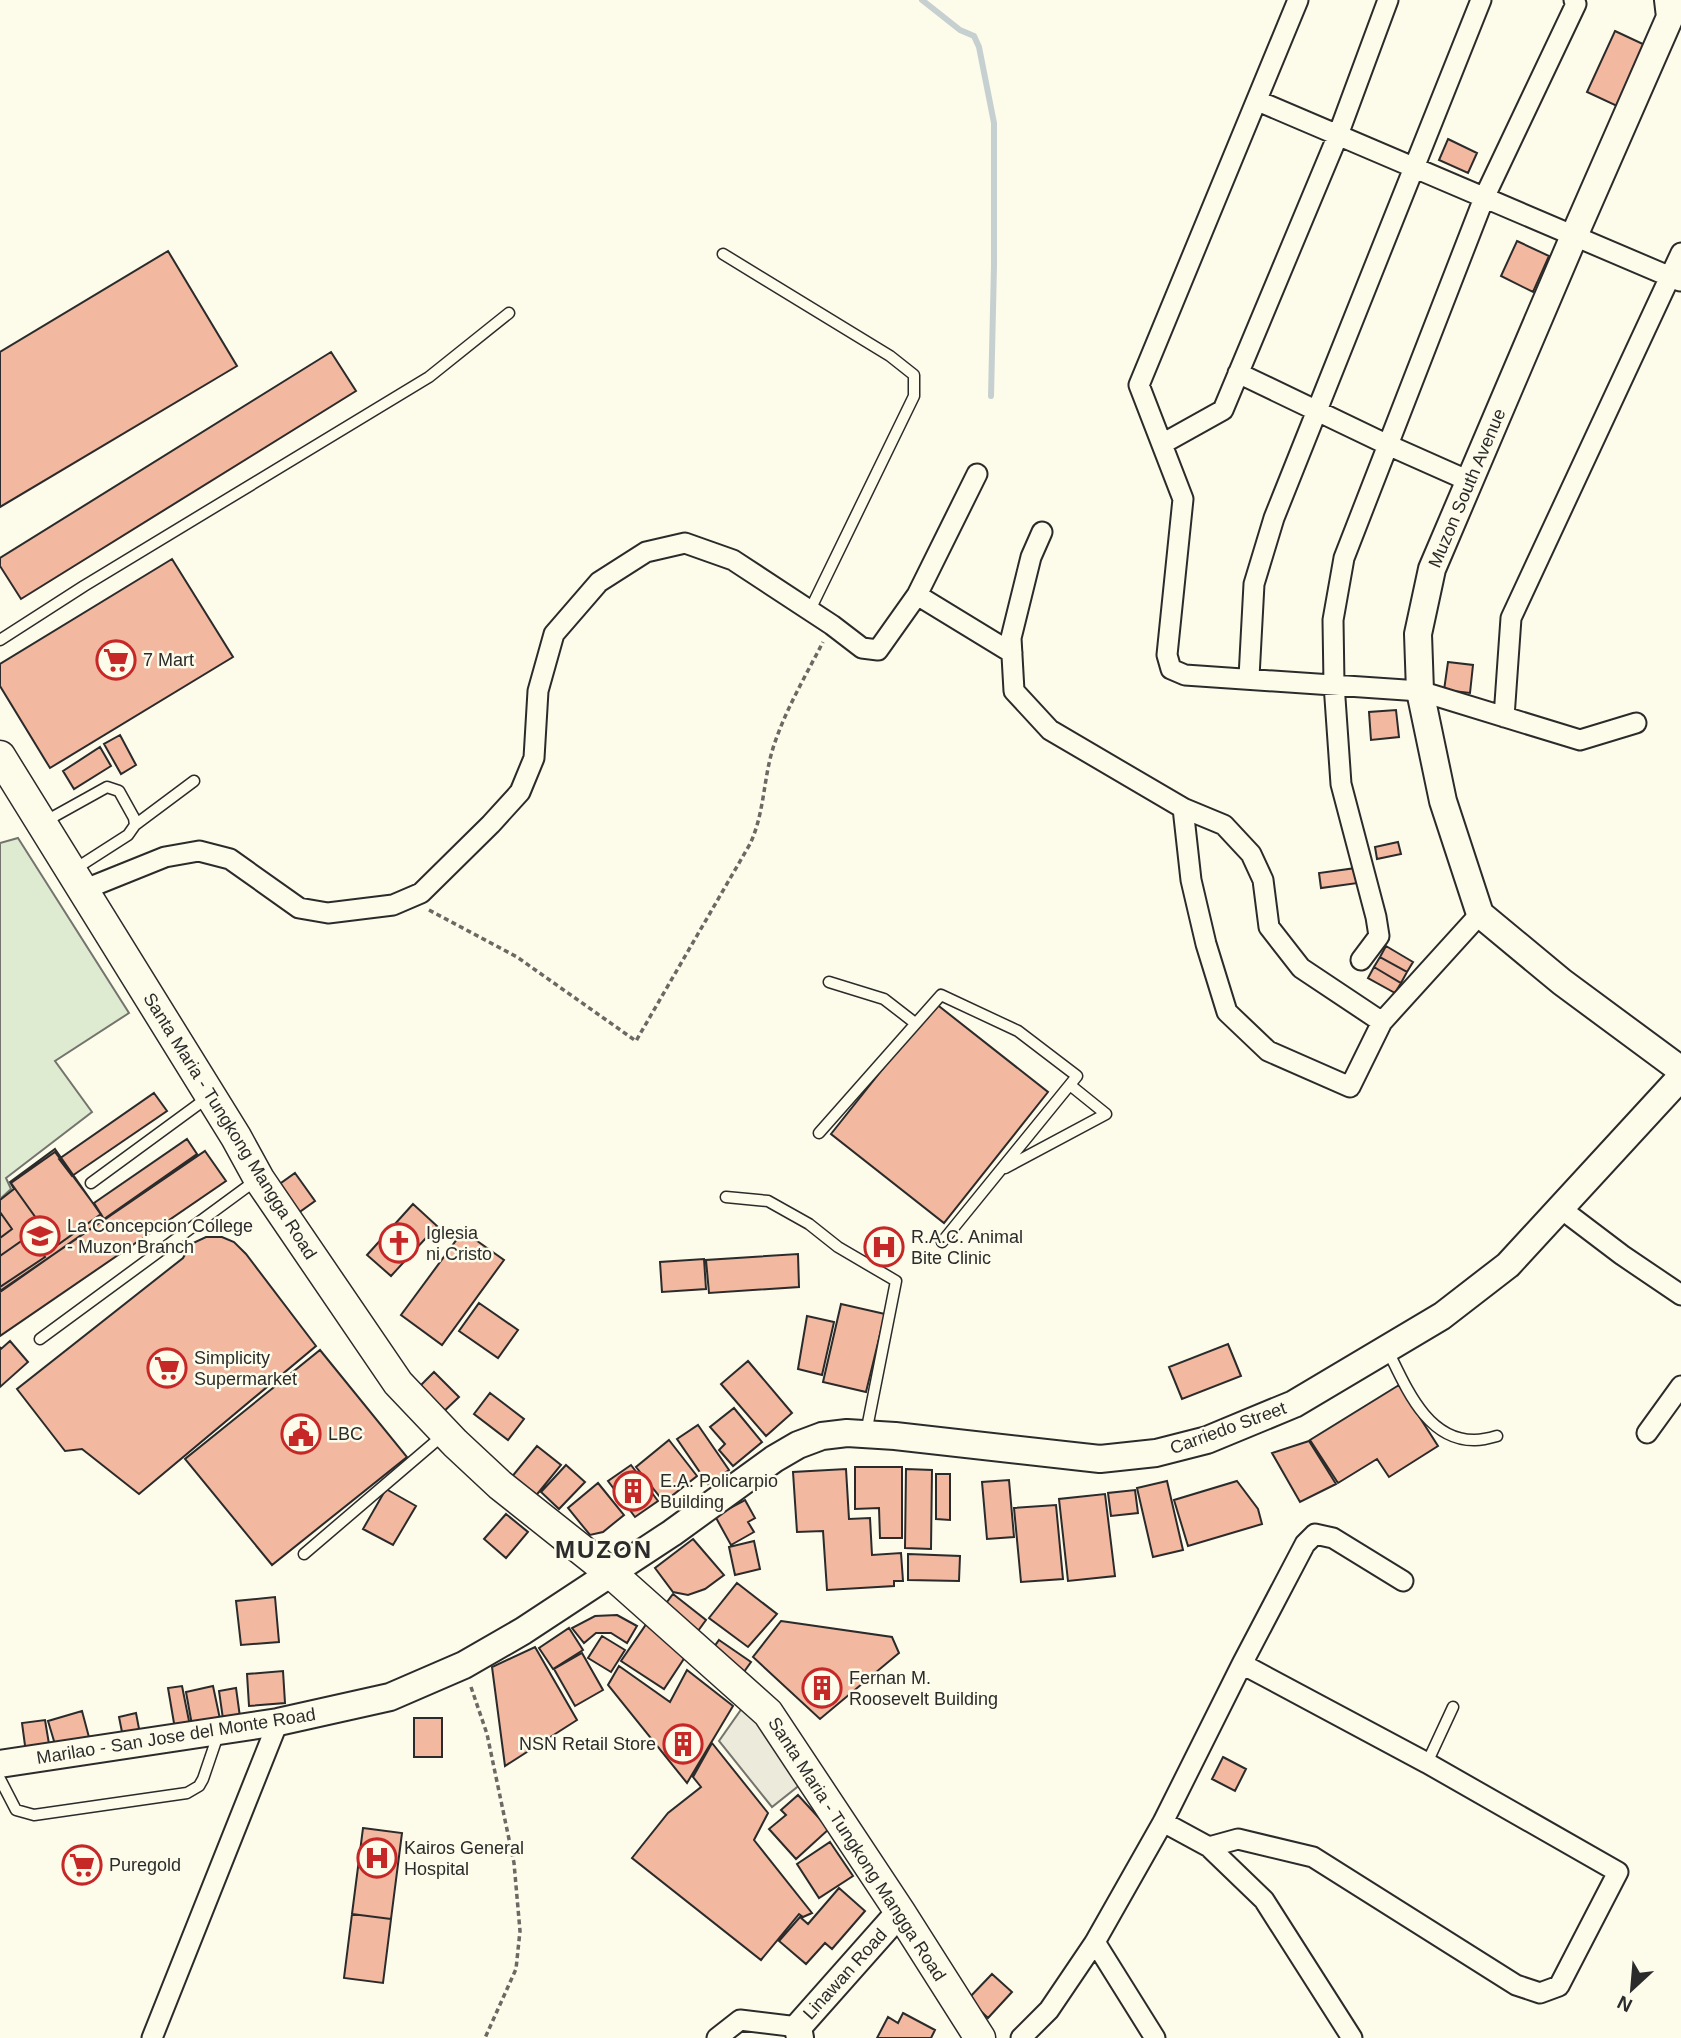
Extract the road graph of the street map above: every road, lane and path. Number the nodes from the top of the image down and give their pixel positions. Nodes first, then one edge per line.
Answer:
1 (1298, 0) edge
2 (1388, 0) edge
3 (1481, 0) edge
4 (1574, 0) edge
5 (1672, 6) edge
6 (1258, 101) junction
7 (1338, 135) junction
8 (1415, 167) junction
9 (1484, 198) junction
10 (1574, 236) junction
11 (1681, 253) edge
12 (723, 254) dead end
13 (1676, 279) edge
14 (509, 313) dead end
15 (1238, 373) junction
16 (1315, 410) junction
17 (1162, 444) junction
18 (1388, 445) junction
19 (977, 474) dead end
20 (1469, 481) junction
21 (1042, 532) dead end
22 (917, 595) junction
23 (810, 610) junction
24 (832, 625) junction
25 (0, 640) edge
26 (1012, 653) junction
27 (1249, 677) junction
28 (1334, 684) junction
29 (1420, 691) junction
30 (1504, 717) junction
31 (1636, 723) dead end
32 (0, 756) edge
33 (194, 781) dead end
34 (1183, 807) junction
35 (42, 824) junction
36 (135, 825) junction
37 (77, 881) junction
38 (409, 898) junction
39 (1480, 914) junction
40 (1361, 960) dead end
41 (829, 982) dead end
42 (1382, 1022) junction
43 (915, 1023) junction
44 (1681, 1070) edge
45 (1681, 1077) edge
46 (1070, 1084) junction
47 (210, 1096) junction
48 (819, 1133) dead end
49 (999, 1172) junction
50 (259, 1179) junction
51 (91, 1183) dead end
52 (726, 1198) dead end
53 (1560, 1209) junction
54 (942, 1242) dead end
55 (1681, 1295) edge
56 (40, 1339) dead end
57 (1387, 1349) junction
58 (1681, 1386) edge
59 (446, 1433) junction
60 (1647, 1433) dead end
61 (866, 1434) junction
62 (1497, 1436) dead end
63 (304, 1554) dead end
64 (611, 1574) junction
65 (1404, 1581) dead end
66 (1242, 1664) junction
67 (464, 1665) junction
68 (1453, 1707) dead end
69 (278, 1722) junction
70 (220, 1731) junction
71 (1427, 1763) junction
72 (0, 1764) edge
73 (0, 1779) edge
74 (1163, 1822) junction
75 (1209, 1847) junction
76 (900, 1912) junction
77 (1095, 1942) junction
78 (799, 2033) edge
79 (152, 2038) edge
80 (485, 2038) edge
81 (717, 2038) edge
82 (980, 2038) edge
83 (1021, 2038) edge
84 (1155, 2038) edge
85 (1352, 2038) edge

1 - 6 street
2 - 7 street
3 - 8 street
4 - 9 street
5 - 10 main road, Muzon South Avenue
6 - 7 street
6 - 17 street
7 - 8 street
7 - 15 street
8 - 9 street
8 - 16 street
9 - 10 street
9 - 18 street
10 - 13 street
10 - 20 main road, Muzon South Avenue
11 - 13 street
12 - 23 lane
13 - 30 street
14 - 25 lane
15 - 16 street
15 - 17 street
16 - 18 street
16 - 27 street
17 - 27 street
18 - 20 street
18 - 28 street
19 - 22 street
20 - 29 main road, Muzon South Avenue
21 - 26 street
22 - 24 street
22 - 26 street
23 - 24 street
23 - 38 street
24 - 38 path
26 - 34 street
27 - 28 street
28 - 29 street
28 - 40 street
29 - 30 street
29 - 39 main road, Muzon South Avenue
30 - 31 street
32 - 35 main road, Santa Maria - Tungkong Mangga Road
33 - 36 lane
34 - 42 street
34 - 42 street
35 - 36 lane
35 - 37 main road, Santa Maria - Tungkong Mangga Road
36 - 37 lane
37 - 38 street
37 - 47 main road, Santa Maria - Tungkong Mangga Road
39 - 42 street
39 - 44 main road
41 - 43 lane
43 - 46 lane
43 - 48 lane
45 - 53 main road, Carriedo Street
46 - 49 lane
46 - 49 lane
47 - 50 main road, Santa Maria - Tungkong Mangga Road
47 - 51 lane
49 - 54 lane
50 - 56 lane
50 - 59 main road, Santa Maria - Tungkong Mangga Road
52 - 61 lane
53 - 55 street
53 - 57 main road, Carriedo Street
57 - 61 main road, Carriedo Street
57 - 62 lane
58 - 60 street
59 - 63 lane
59 - 64 main road, Santa Maria - Tungkong Mangga Road
61 - 64 main road, Carriedo Street
64 - 67 main road, Marilao - San Jose del Monte Road
64 - 76 main road, Santa Maria - Tungkong Mangga Road
65 - 66 street
66 - 71 street
66 - 74 street
67 - 69 main road, Marilao - San Jose del Monte Road
67 - 80 path
68 - 71 lane
69 - 70 main road, Marilao - San Jose del Monte Road
69 - 79 street
70 - 72 main road, Marilao - San Jose del Monte Road
70 - 73 lane
71 - 75 street
74 - 75 street
74 - 77 street
75 - 85 street
76 - 78 main road, Linawan Road
76 - 82 main road, Santa Maria - Tungkong Mangga Road
77 - 83 street
77 - 84 street
78 - 81 street

